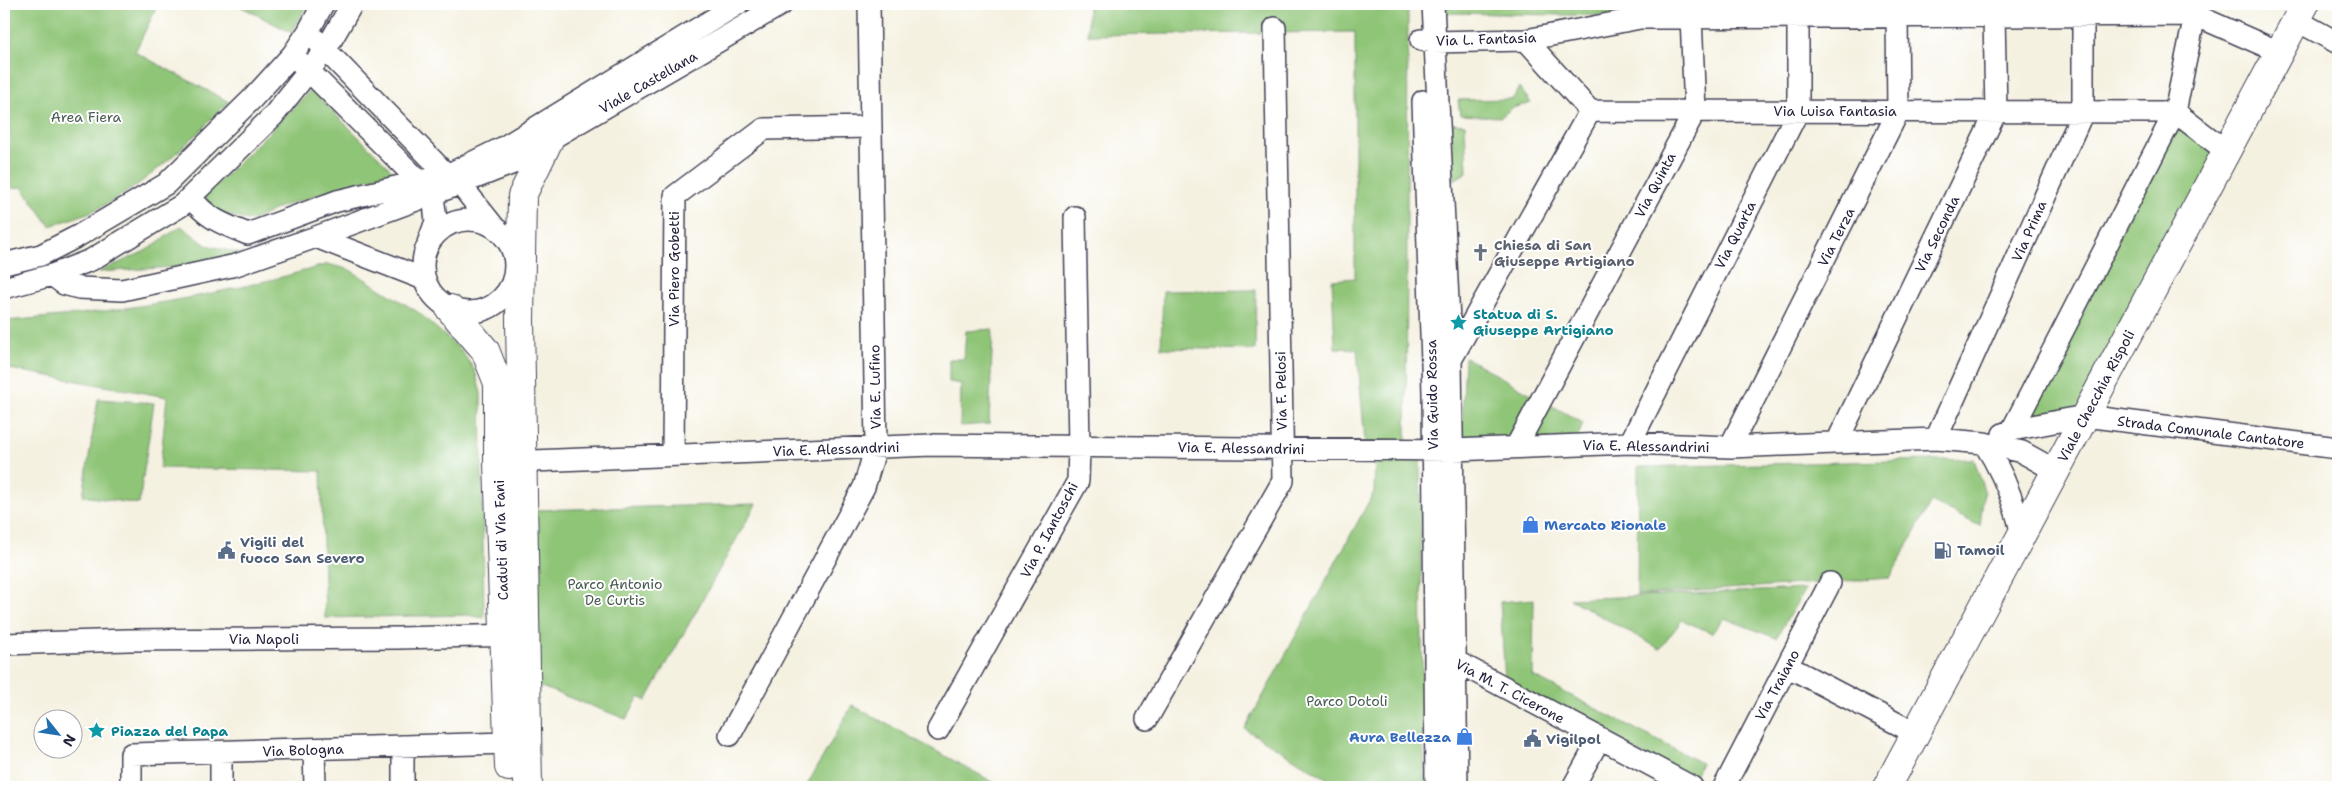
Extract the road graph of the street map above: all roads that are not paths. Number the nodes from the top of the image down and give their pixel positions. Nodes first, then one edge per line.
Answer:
1 (323, 4) edge
2 (352, 4) edge
3 (738, 4) edge
4 (869, 4) edge
5 (1420, 4) edge
6 (1433, 4) edge
7 (768, 7) edge
8 (2154, 9) edge
9 (1642, 11) edge
10 (2301, 12) edge
11 (2083, 15) junction
12 (2195, 15) junction
13 (1897, 16) junction
14 (1994, 16) junction
15 (1691, 17) junction
16 (1798, 17) junction
17 (1275, 28) dead end
18 (308, 32) junction
19 (1526, 40) junction
20 (1428, 41) junction
21 (2338, 43) edge
22 (326, 49) junction
23 (2279, 52) junction
24 (293, 54) junction
25 (309, 71) junction
26 (1590, 111) junction
27 (1694, 111) junction
28 (1798, 111) junction
29 (1898, 112) junction
30 (1996, 112) junction
31 (2083, 112) junction
32 (2175, 112) junction
33 (871, 127) junction
34 (549, 140) junction
35 (2226, 151) junction
36 (453, 180) junction
37 (426, 188) junction
38 (191, 197) junction
39 (1075, 217) dead end
40 (494, 228) junction
41 (316, 238) junction
42 (425, 253) junction
43 (4, 264) edge
44 (515, 264) junction
45 (52, 275) junction
46 (424, 279) junction
47 (4, 288) edge
48 (450, 308) junction
49 (520, 320) junction
50 (1451, 360) junction
51 (1433, 392) junction
52 (2085, 416) junction
53 (2012, 430) junction
54 (1936, 439) junction
55 (1837, 442) junction
56 (1630, 443) junction
57 (1984, 443) junction
58 (1079, 446) junction
59 (876, 447) junction
60 (1516, 447) junction
61 (1730, 448) junction
62 (2338, 448) edge
63 (1283, 449) junction
64 (1443, 450) junction
65 (673, 454) junction
66 (510, 462) junction
67 (2056, 471) junction
68 (2022, 534) junction
69 (1830, 583) dead end
70 (514, 635) junction
71 (4, 644) edge
72 (1435, 650) junction
73 (1456, 662) junction
74 (1787, 666) junction
75 (1147, 719) dead end
76 (938, 730) dead end
77 (1916, 733) junction
78 (730, 735) dead end
79 (1600, 738) junction
80 (508, 743) junction
81 (402, 746) junction
82 (314, 750) junction
83 (221, 753) junction
84 (131, 787) edge
85 (221, 787) edge
86 (315, 787) edge
87 (402, 787) edge
88 (510, 787) edge
89 (528, 787) edge
90 (1436, 787) edge
91 (1457, 787) edge
92 (1573, 787) edge
93 (1692, 787) edge
94 (1724, 787) edge
95 (1887, 787) edge

1 - 18 street
2 - 22 street
3 - 36 street
4 - 33 street, Via E. Lufino
5 - 20 street, Via Guido Rossa
6 - 20 street
7 - 34 street, Viale Castellana
8 - 11 street, Via L. Fantasia
8 - 12 street, Via L. Fantasia
9 - 15 street, Via L. Fantasia
9 - 19 street, Via L. Fantasia
10 - 21 street
10 - 23 street, Viale Checchia Rispoli
11 - 14 street, Via L. Fantasia
11 - 31 street, Via Prima
12 - 23 street
12 - 32 street
13 - 14 street, Via L. Fantasia
13 - 16 street, Via L. Fantasia
13 - 29 street, Via Terza
14 - 30 street, Via Seconda
15 - 16 street, Via L. Fantasia
15 - 27 street, Via Quinta
16 - 28 street, Via Quarta
17 - 63 street, Via F. Pelosi
18 - 22 street
18 - 24 street
19 - 20 street, Via L. Fantasia
19 - 26 street
20 - 50 street
20 - 51 street, Via Guido Rossa
22 - 25 street
22 - 36 street
23 - 35 street, Viale Checchia Rispoli
24 - 25 street
24 - 43 street
25 - 37 street
25 - 38 street
26 - 27 street, Via Luisa Fantasia
26 - 50 street
27 - 28 street, Via Luisa Fantasia
27 - 60 street, Via Quinta
28 - 29 street, Via Luisa Fantasia
28 - 56 street, Via Quarta
29 - 30 street, Via Luisa Fantasia
29 - 61 street, Via Terza
30 - 31 street, Via Luisa Fantasia
30 - 55 street, Via Seconda
31 - 32 street, Via Luisa Fantasia
31 - 54 street, Via Prima
32 - 35 street
32 - 53 street
33 - 59 street, Via E. Lufino
33 - 65 street, Via Piero Gobetti
34 - 36 street, Viale Castellana
34 - 49 street
35 - 52 street, Viale Checchia Rispoli
36 - 37 street
36 - 40 street
37 - 38 street
37 - 41 street
37 - 42 street
38 - 45 street
39 - 58 street, Via P. Iantoschi
40 - 42 street
40 - 44 street
41 - 45 street
41 - 46 street
42 - 46 street
44 - 48 street
44 - 49 street
45 - 47 street
46 - 48 street
48 - 66 street, Caduti di Via Fani
49 - 66 street
50 - 51 street
50 - 64 street
51 - 64 street, Via Guido Rossa
52 - 53 street, Via E. Alessandrini
52 - 62 street, Strada Comunale Cantatore
52 - 67 street, Viale Checchia Rispoli
53 - 57 street, Via E. Alessandrini
54 - 55 street, Via E. Alessandrini
54 - 57 street, Via E. Alessandrini
55 - 61 street, Via E. Alessandrini
56 - 60 street, Via E. Alessandrini
56 - 61 street, Via E. Alessandrini
57 - 67 street, Via E. Alessandrini
57 - 68 street
58 - 59 street, Via E. Alessandrini
58 - 63 street, Via E. Alessandrini
58 - 76 street, Via P. Iantoschi
59 - 65 street, Via E. Alessandrini
59 - 78 street, Via E. Lufino
60 - 64 street, Via E. Alessandrini
63 - 64 street, Via E. Alessandrini
63 - 75 street, Via F. Pelosi
64 - 72 street, Via Guido Rossa
64 - 73 street
65 - 66 street, Via E. Alessandrini
66 - 70 street, Caduti di Via Fani
67 - 68 street, Viale Checchia Rispoli
68 - 77 street, Viale Checchia Rispoli
69 - 74 street, Via Traiano
70 - 71 street, Via Napoli
70 - 80 street, Caduti di Via Fani
70 - 89 street
72 - 73 street, Via M. T. Cicerone
72 - 90 street, Via Guido Rossa
73 - 79 street, Via M. T. Cicerone
73 - 91 street
74 - 77 street
74 - 94 street, Via Traiano
77 - 95 street, Viale Checchia Rispoli
79 - 92 street
79 - 93 street, Via M. T. Cicerone
80 - 81 street, Via Bologna
80 - 88 street, Caduti di Via Fani
81 - 82 street, Via Bologna
81 - 87 street
82 - 83 street, Via Bologna
82 - 86 street
83 - 84 street, Via Bologna
83 - 85 street

